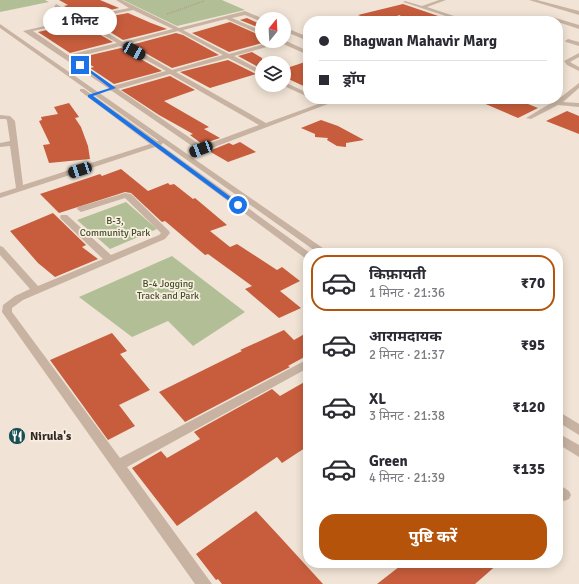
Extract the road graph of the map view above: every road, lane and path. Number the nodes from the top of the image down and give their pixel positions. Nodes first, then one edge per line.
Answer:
1 (118, 0) edge
2 (202, 0) edge
3 (444, 0) edge
4 (532, 0) edge
5 (405, 2) dead end
6 (56, 6) dead end
7 (422, 7) junction
8 (134, 8) junction
9 (579, 14) edge
10 (164, 15) dead end
11 (450, 16) edge
12 (255, 17) edge
13 (228, 18) junction
14 (79, 20) junction
15 (563, 22) edge
16 (0, 26) edge
17 (579, 27) edge
18 (175, 29) junction
19 (255, 30) edge
20 (29, 31) junction
21 (0, 32) edge
22 (291, 32) edge
23 (12, 34) junction
24 (303, 37) edge
25 (568, 41) dead end
26 (121, 44) junction
27 (579, 44) edge
28 (291, 46) edge
29 (256, 48) edge
30 (303, 52) edge
31 (579, 55) edge
32 (228, 56) junction
33 (69, 57) junction
34 (563, 63) edge
35 (569, 64) junction
36 (579, 69) edge
37 (255, 70) edge
38 (172, 72) junction
39 (579, 85) edge
40 (291, 87) edge
41 (114, 88) junction
42 (303, 93) edge
43 (94, 94) junction
44 (563, 98) edge
45 (325, 104) edge
46 (554, 104) edge
47 (563, 104) edge
48 (579, 105) edge
49 (0, 117) edge
50 (529, 118) dead end
51 (264, 126) junction
52 (164, 141) junction
53 (14, 143) junction
54 (0, 145) edge
55 (155, 145) junction
56 (201, 149) junction
57 (184, 155) junction
58 (175, 160) junction
59 (20, 190) junction
60 (0, 196) edge
61 (81, 209) dead end
62 (64, 217) dead end
63 (298, 235) junction
64 (288, 241) junction
65 (317, 248) edge
66 (0, 249) edge
67 (303, 252) edge
68 (110, 260) junction
69 (37, 291) junction
70 (303, 367) edge
71 (563, 419) edge
72 (579, 430) edge
73 (563, 441) edge
74 (579, 452) edge
75 (119, 465) junction
76 (204, 584) edge

1 - 8 street
2 - 10 path
3 - 7 street
4 - 9 street
5 - 7 street
6 - 14 street
7 - 11 street
8 - 14 street
8 - 18 street
12 - 13 street
13 - 18 street
13 - 19 street
14 - 20 street
14 - 26 street
15 - 17 street
16 - 23 street
18 - 26 street
18 - 32 street
20 - 23 street
20 - 33 street
21 - 43 street
22 - 24 street
23 - 43 street
25 - 27 street
26 - 33 street
26 - 38 street
28 - 30 street
29 - 32 street
31 - 35 street
32 - 37 street
32 - 38 street
33 - 41 street
34 - 35 street
35 - 36 street
38 - 41 street
38 - 51 street
39 - 44 street
40 - 42 street
41 - 43 street
41 - 56 street
43 - 52 street
43 - 55 street
45 - 51 street
46 - 50 street
47 - 48 street
49 - 53 street
51 - 56 street
52 - 55 street
52 - 57 street
53 - 54 street
53 - 59 street
55 - 58 street
55 - 59 street
56 - 57 street
57 - 58 street
57 - 63 street
58 - 64 street
59 - 60 street
61 - 68 street
62 - 68 street
63 - 64 street
63 - 65 street
64 - 67 street
66 - 69 street
68 - 69 street
69 - 75 street
70 - 75 street
71 - 72 street
73 - 74 street
75 - 76 street

